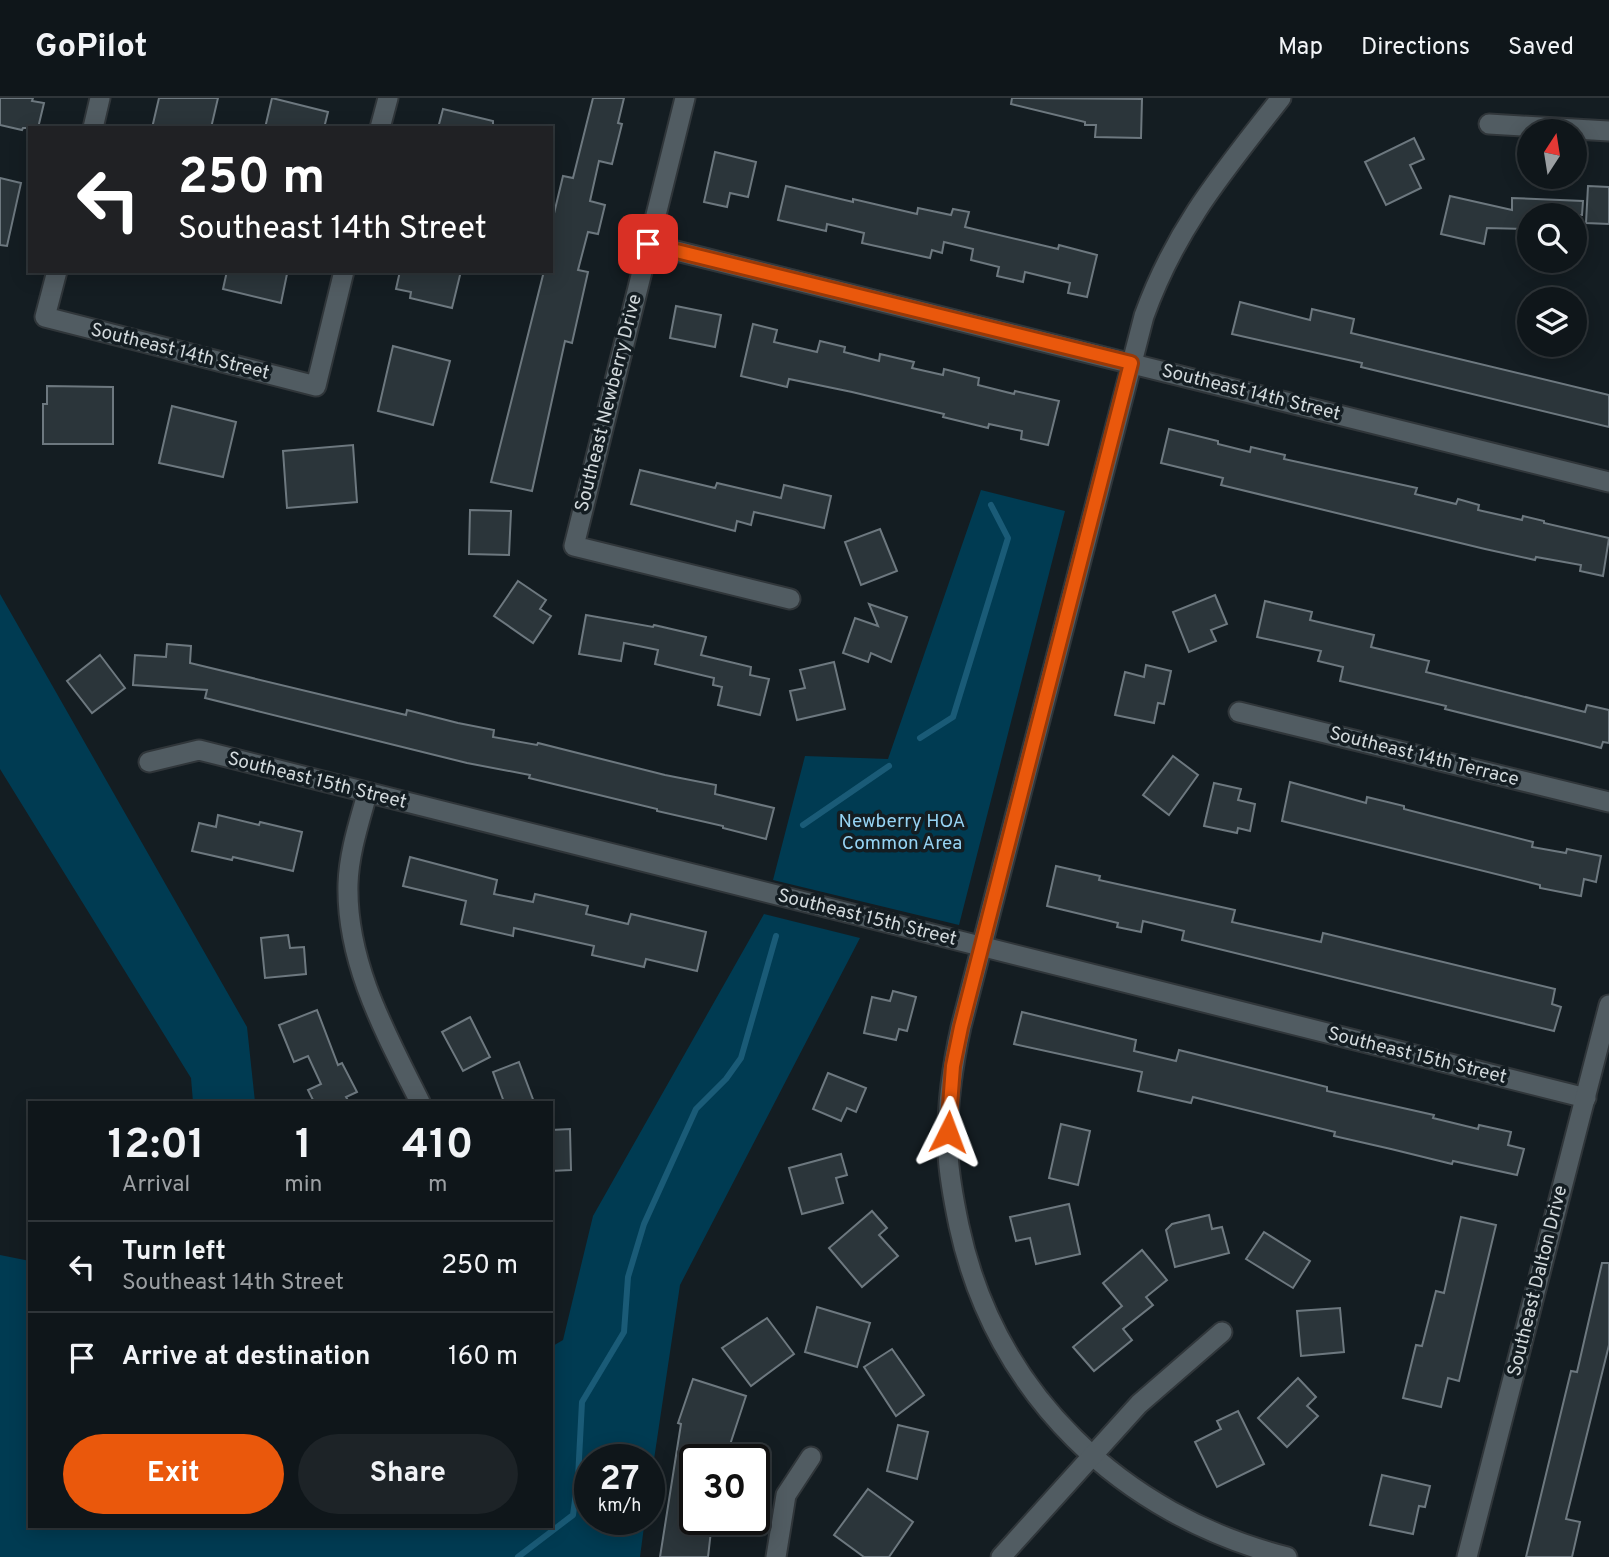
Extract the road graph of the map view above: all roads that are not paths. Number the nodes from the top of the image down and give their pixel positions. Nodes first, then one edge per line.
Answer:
1 (100, 98) edge
2 (388, 98) edge
3 (685, 98) edge
4 (1282, 98) edge
5 (1489, 124) dead end
6 (93, 126) edge
7 (381, 126) edge
8 (1609, 131) edge
9 (648, 244) junction
10 (56, 273) edge
11 (344, 273) edge
12 (1131, 363) junction
13 (1609, 482) edge
14 (790, 599) dead end
15 (1239, 712) dead end
16 (149, 762) dead end
17 (367, 794) junction
18 (1609, 803) edge
19 (981, 947) junction
20 (1609, 1005) edge
21 (1586, 1098) junction
22 (420, 1101) edge
23 (1222, 1332) dead end
24 (811, 1457) dead end
25 (1092, 1457) junction
26 (776, 1557) edge
27 (1001, 1557) edge
28 (1287, 1557) edge
29 (1467, 1557) edge

1 - 6 street
2 - 7 street
3 - 9 street, Southeast Newberry Drive
4 - 12 street
5 - 8 street
9 - 12 street, Southeast 14th Street
9 - 14 street, Southeast Newberry Drive
10 - 11 street, Southeast 14th Street
12 - 13 street, Southeast 14th Street
12 - 19 street
15 - 18 street, Southeast 14th Terrace
16 - 17 street, Southeast 15th Street
17 - 19 street, Southeast 15th Street
17 - 22 street
19 - 21 street, Southeast 15th Street
19 - 25 street
20 - 21 street, Southeast Dalton Drive
21 - 29 street, Southeast Dalton Drive
23 - 25 street
24 - 26 street
25 - 27 street
25 - 28 street

